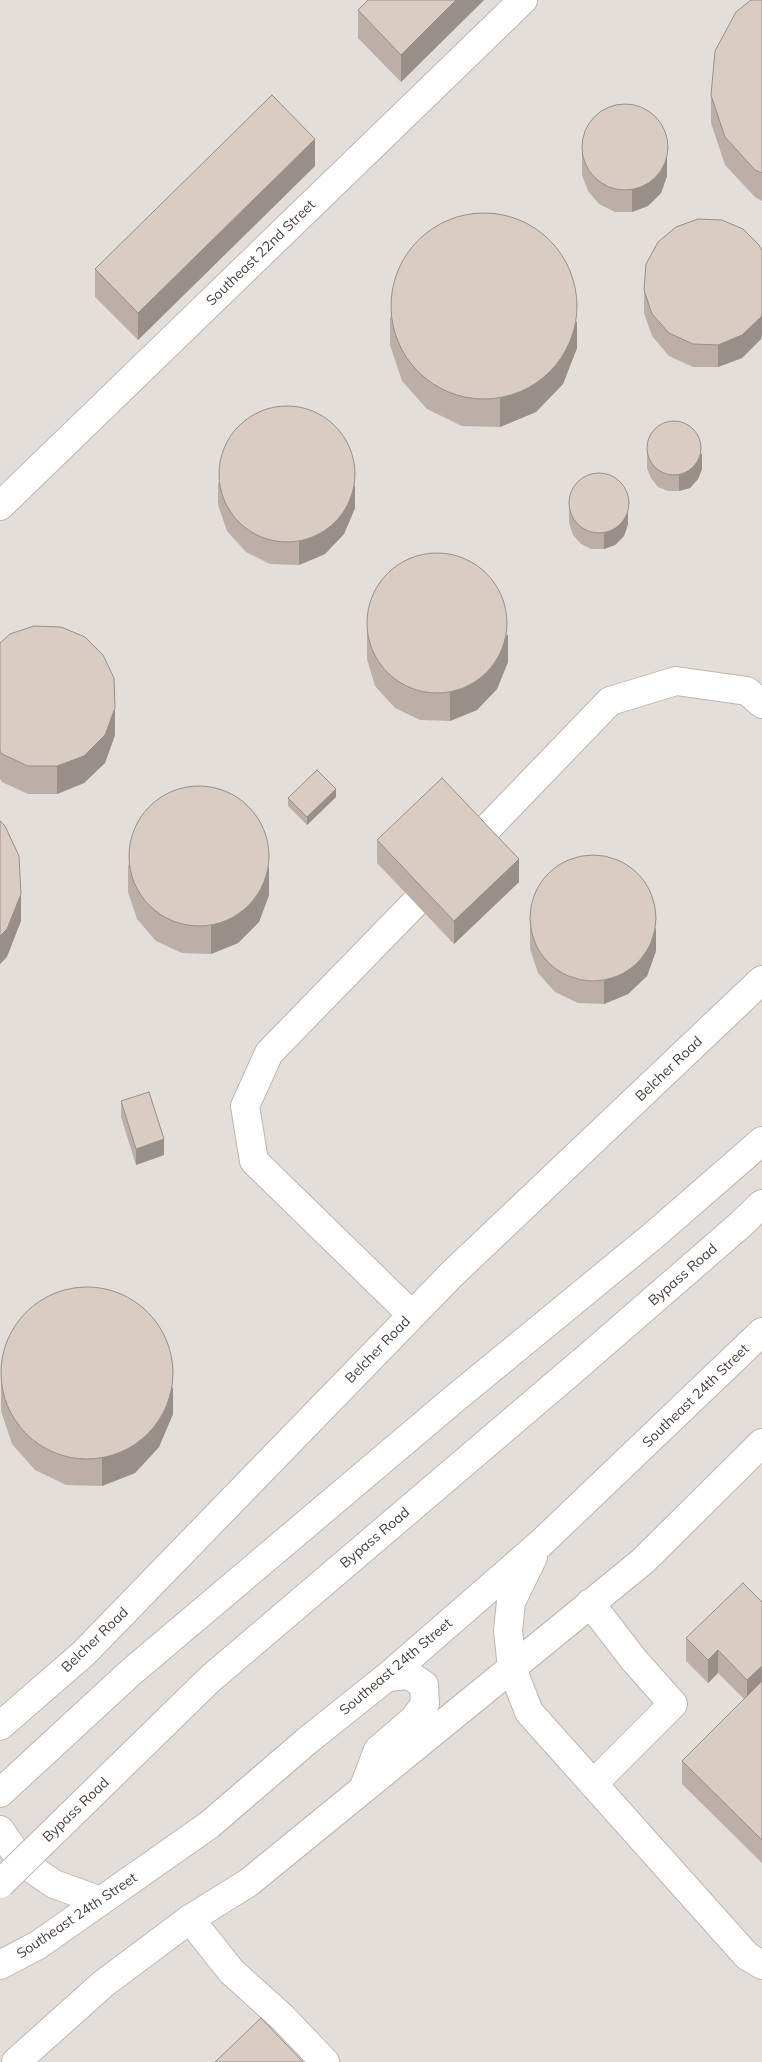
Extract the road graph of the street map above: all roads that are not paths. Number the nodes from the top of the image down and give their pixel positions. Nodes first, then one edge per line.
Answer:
1 (523, 0) edge
2 (0, 506) edge
3 (762, 704) edge
4 (478, 838) edge
5 (415, 903) edge
6 (762, 980) edge
7 (762, 1142) edge
8 (762, 1204) edge
9 (412, 1315) junction
10 (762, 1332) edge
11 (762, 1443) edge
12 (540, 1544) junction
13 (590, 1603) junction
14 (512, 1668) junction
15 (387, 1677) junction
16 (0, 1726) edge
17 (593, 1784) junction
18 (364, 1788) junction
19 (0, 1793) edge
20 (0, 1830) edge
21 (0, 1884) edge
22 (101, 1901) junction
23 (190, 1919) junction
24 (0, 1965) edge
25 (762, 1965) edge
26 (16, 2062) edge
27 (325, 2062) edge

1 - 2 street, Southeast 22nd Street
3 - 4 street
5 - 9 street
6 - 9 street, Belcher Road
7 - 19 street
8 - 21 street, Bypass Road, bridge
9 - 16 street, Belcher Road
10 - 12 street, Southeast 24th Street
11 - 13 street
12 - 14 street
12 - 15 street, Southeast 24th Street
13 - 14 street
13 - 17 street
14 - 17 street
14 - 18 street
15 - 18 street
15 - 22 street, Southeast 24th Street
17 - 25 street
18 - 23 street
20 - 22 street
22 - 24 street, Southeast 24th Street
23 - 26 street
23 - 27 street

